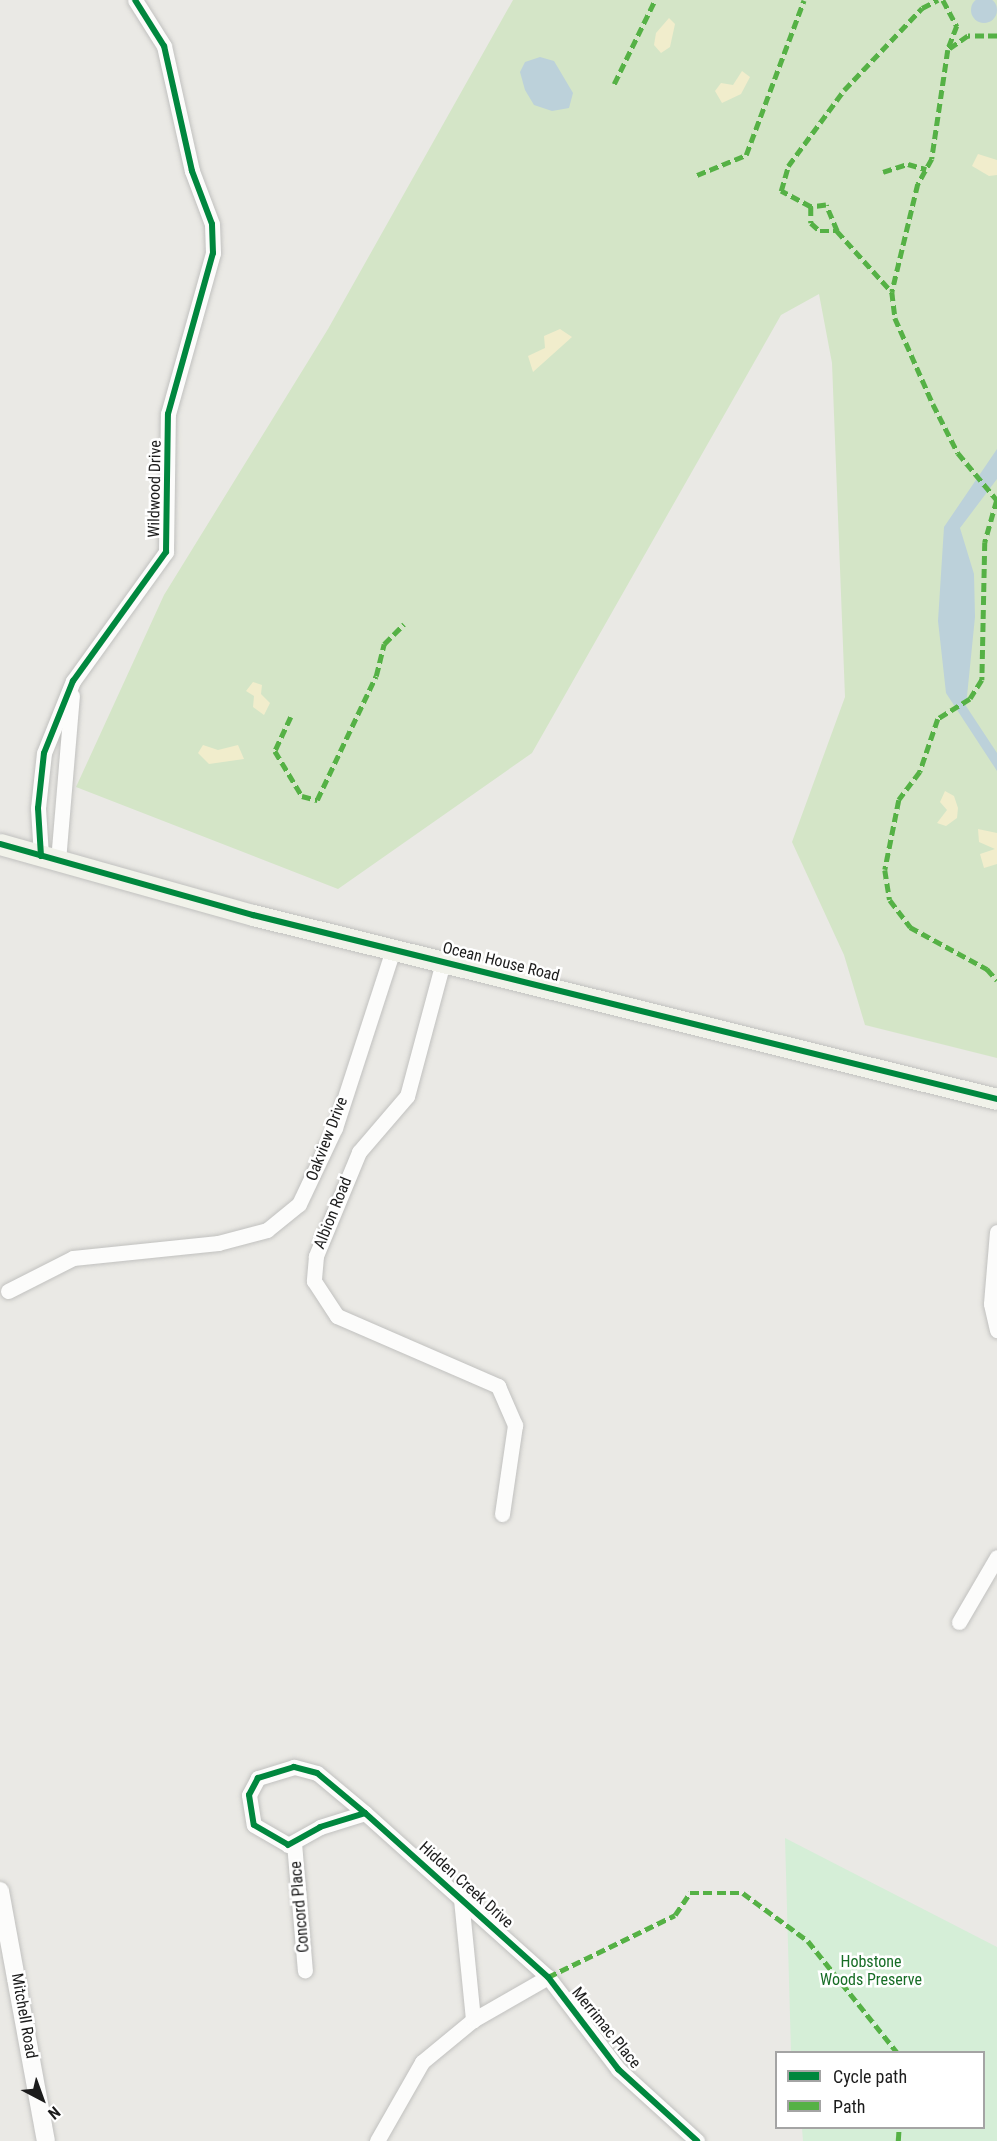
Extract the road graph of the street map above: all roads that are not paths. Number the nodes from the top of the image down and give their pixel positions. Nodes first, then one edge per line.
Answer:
1 (135, 0) edge
2 (73, 681) junction
3 (0, 844) edge
4 (50, 859) junction
5 (393, 949) junction
6 (443, 962) junction
7 (997, 1099) edge
8 (997, 1232) edge
9 (8, 1291) dead end
10 (997, 1330) edge
11 (502, 1514) dead end
12 (997, 1557) edge
13 (959, 1622) dead end
14 (365, 1814) junction
15 (294, 1843) junction
16 (0, 1891) edge
17 (461, 1899) junction
18 (305, 1971) dead end
19 (548, 1977) junction
20 (473, 2020) junction
21 (46, 2141) edge
22 (377, 2141) edge
23 (697, 2141) edge

1 - 2 street, Wildwood Drive
2 - 4 street
2 - 4 street, Wildwood Drive
3 - 4 main road, Ocean House Road
4 - 5 main road, Ocean House Road
5 - 6 main road, Ocean House Road
5 - 9 street, Oakview Drive
6 - 7 main road, Ocean House Road
6 - 11 street, Albion Road
8 - 10 street
12 - 13 street
14 - 15 street
14 - 15 street, Hidden Creek Drive
14 - 17 street, Hidden Creek Drive
15 - 18 street, Concord Place
16 - 21 street, Mitchell Road
17 - 19 street, Hidden Creek Drive
17 - 20 street, Hidden Creek Drive
19 - 20 street
19 - 23 street, Merrimac Place
20 - 22 street

